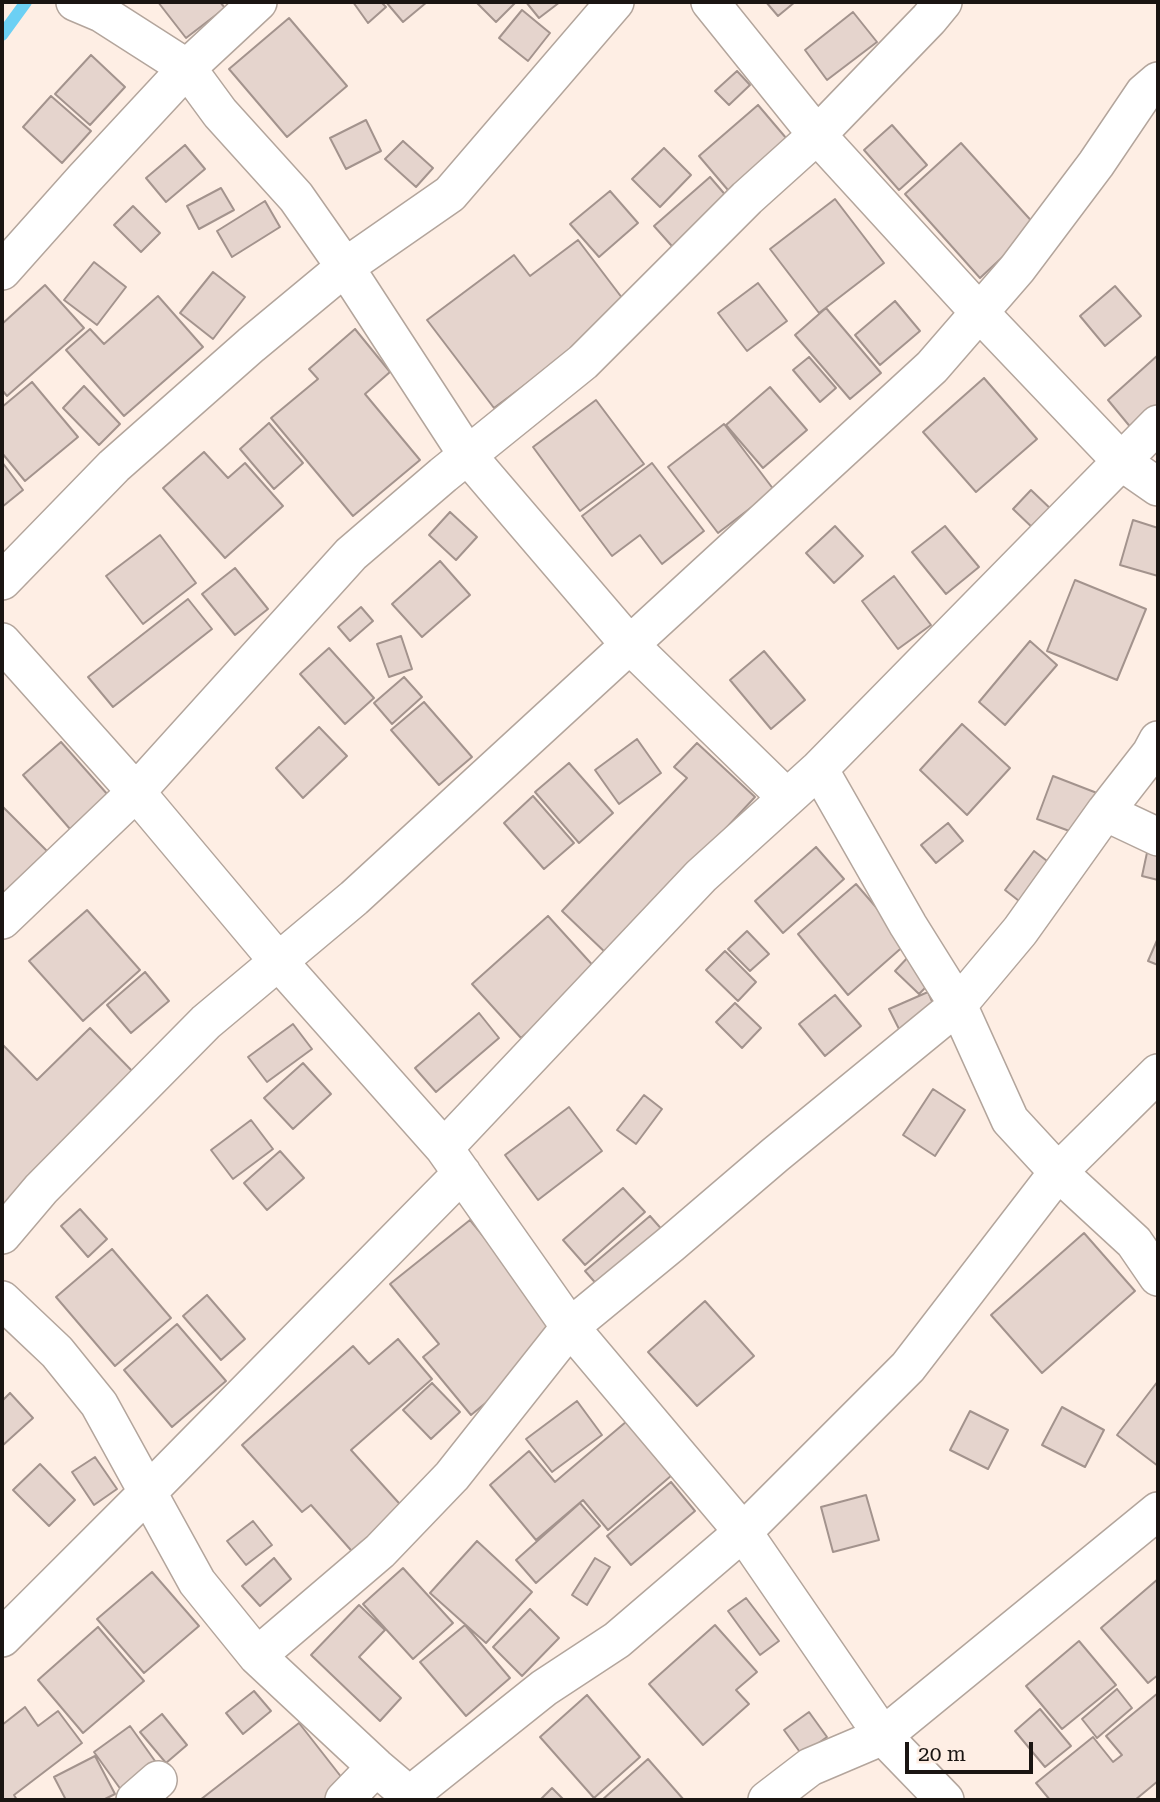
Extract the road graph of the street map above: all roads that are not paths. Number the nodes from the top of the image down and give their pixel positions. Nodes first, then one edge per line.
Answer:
1 (258, 2) edge
2 (615, 2) edge
3 (710, 2) edge
4 (943, 2) edge
5 (88, 7) edge
6 (187, 68) junction
7 (1158, 80) edge
8 (817, 135) junction
9 (345, 267) junction
10 (2, 271) edge
11 (979, 312) junction
12 (1158, 424) edge
13 (468, 456) junction
14 (1122, 462) junction
15 (1158, 487) edge
16 (2, 581) edge
17 (2, 642) edge
18 (629, 644) junction
19 (1158, 740) edge
20 (818, 769) junction
21 (136, 792) junction
22 (787, 798) junction
23 (1105, 813) junction
24 (1158, 838) edge
25 (2, 920) edge
26 (278, 961) junction
27 (958, 1005) junction
28 (1158, 1073) edge
29 (453, 1160) junction
30 (1058, 1172) junction
31 (2, 1235) edge
32 (1158, 1277) edge
33 (2, 1300) edge
34 (570, 1327) junction
35 (147, 1493) junction
36 (1158, 1511) edge
37 (743, 1532) junction
38 (2, 1638) edge
39 (257, 1657) junction
40 (883, 1736) junction
41 (376, 1767) junction
42 (412, 1798) edge
43 (344, 1800) edge
44 (767, 1800) edge
45 (945, 1800) edge

1 - 6 street
2 - 9 street
3 - 8 street
4 - 8 street
5 - 6 street
6 - 9 street
6 - 10 street
7 - 11 street
8 - 11 street
8 - 13 street
9 - 13 street
9 - 16 street
11 - 14 street
11 - 18 street
12 - 14 street
13 - 18 street
13 - 21 street
14 - 15 street
14 - 20 street
17 - 21 street
18 - 22 street
18 - 26 street
19 - 23 street
20 - 22 street
20 - 27 street
21 - 25 street
21 - 26 street
22 - 29 street
23 - 24 street
23 - 27 street
26 - 29 street
26 - 31 street
27 - 30 street
27 - 34 street
28 - 30 street
29 - 34 street
29 - 35 street
30 - 32 street
30 - 37 street
33 - 35 street
34 - 37 street
34 - 39 street
35 - 38 street
35 - 39 street
36 - 40 street
37 - 40 street
37 - 42 street
39 - 41 street
40 - 44 street
40 - 45 street
41 - 42 street
41 - 43 street

